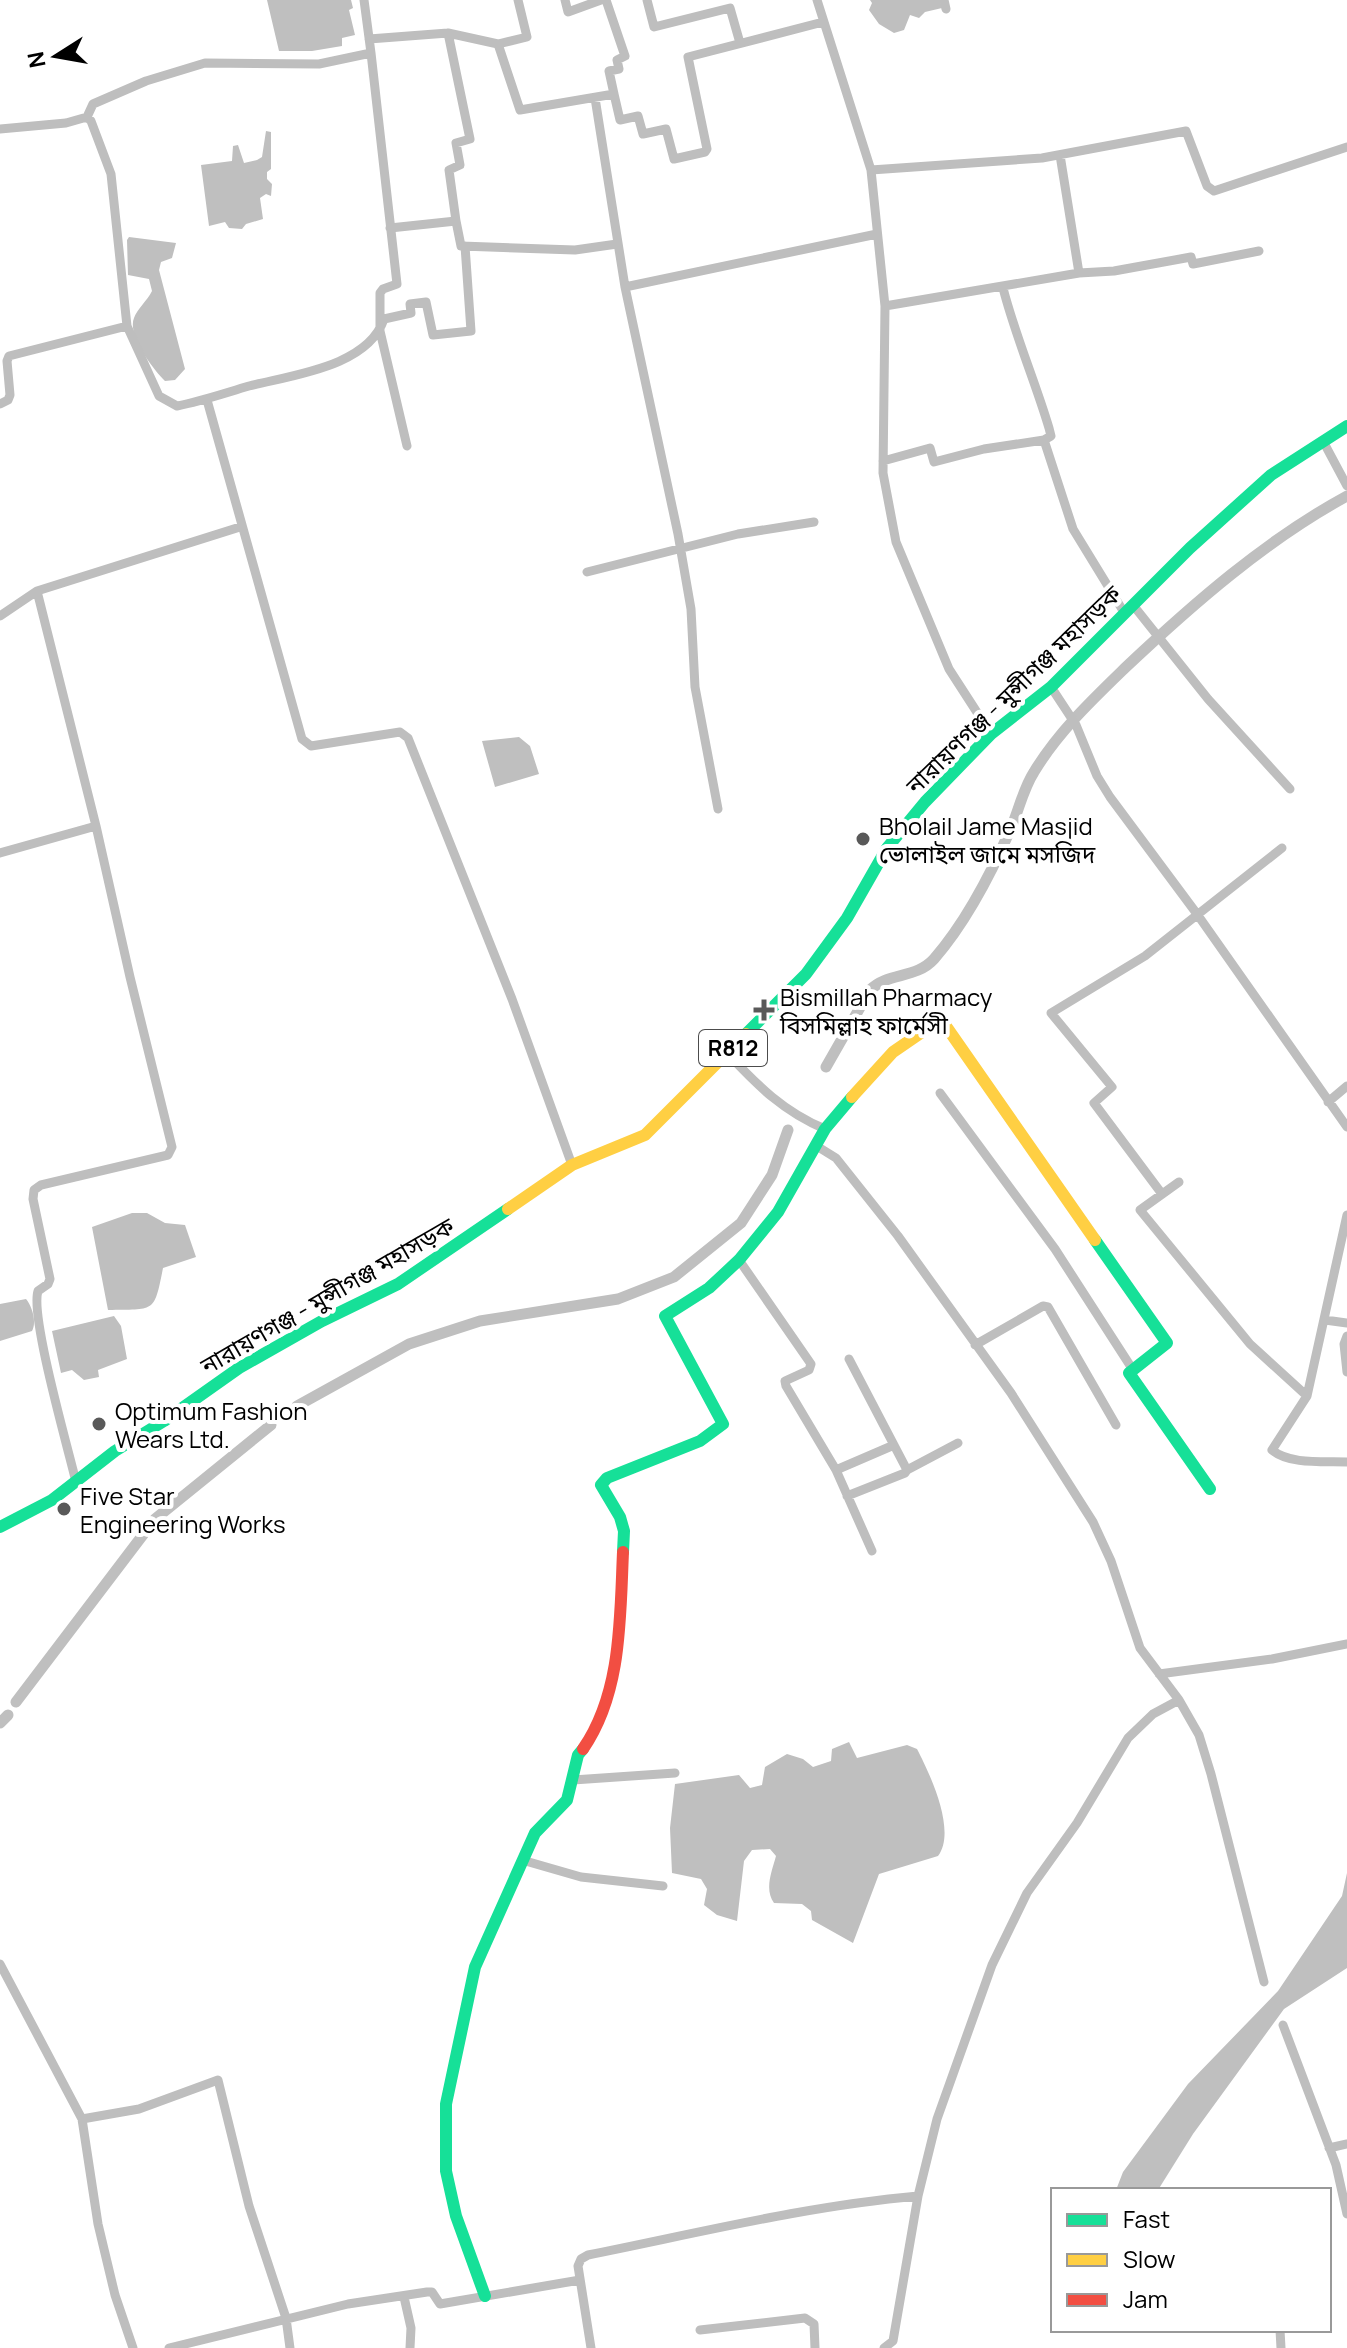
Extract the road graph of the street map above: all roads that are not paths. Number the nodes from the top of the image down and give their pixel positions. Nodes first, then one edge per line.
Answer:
1 (364, 0) edge
2 (518, 0) edge
3 (565, 0) edge
4 (603, 0) edge
5 (647, 0) edge
6 (817, 0) edge
7 (823, 22) junction
8 (448, 33) junction
9 (369, 39) junction
10 (740, 43) junction
11 (498, 44) junction
12 (371, 53) junction
13 (614, 94) junction
14 (595, 98) junction
15 (87, 117) junction
16 (0, 129) edge
17 (1347, 147) edge
18 (1060, 155) junction
19 (871, 170) junction
20 (456, 221) junction
21 (390, 228) junction
22 (877, 234) junction
23 (617, 244) junction
24 (465, 246) junction
25 (1259, 251) dead end
26 (1079, 273) junction
27 (625, 287) junction
28 (1003, 288) junction
29 (885, 306) junction
30 (127, 326) junction
31 (380, 331) junction
32 (207, 400) junction
33 (0, 404) edge
34 (1347, 426) edge
35 (1044, 440) junction
36 (1323, 441) junction
37 (407, 446) dead end
38 (883, 461) junction
39 (1347, 486) edge
40 (814, 522) dead end
41 (240, 527) junction
42 (680, 547) junction
43 (587, 572) dead end
44 (37, 591) junction
45 (1129, 609) junction
46 (0, 616) edge
47 (1051, 687) junction
48 (991, 734) junction
49 (1290, 789) dead end
50 (718, 809) dead end
51 (96, 826) junction
52 (1282, 848) dead end
53 (0, 853) edge
54 (1197, 914) junction
55 (728, 1054) junction
56 (1347, 1086) edge
57 (940, 1093) dead end
58 (1328, 1102) junction
59 (1347, 1127) edge
60 (825, 1129) junction
61 (815, 1145) junction
62 (572, 1165) junction
63 (1179, 1182) dead end
64 (1162, 1194) junction
65 (1347, 1215) edge
66 (1345, 1233) edge
67 (739, 1260) junction
68 (1325, 1320) junction
69 (1347, 1323) edge
70 (1347, 1336) edge
71 (975, 1345) junction
72 (849, 1359) dead end
73 (1133, 1370) junction
74 (1347, 1372) edge
75 (1307, 1396) junction
76 (1116, 1425) dead end
77 (958, 1443) dead end
78 (894, 1445) junction
79 (1347, 1462) edge
80 (836, 1470) junction
81 (907, 1470) junction
82 (76, 1482) junction
83 (1210, 1489) dead end
84 (847, 1496) junction
85 (0, 1527) edge
86 (872, 1551) dead end
87 (1347, 1644) edge
88 (1159, 1674) junction
89 (1179, 1700) junction
90 (675, 1773) dead end
91 (573, 1780) junction
92 (522, 1860) junction
93 (663, 1886) dead end
94 (0, 1964) edge
95 (1264, 1982) dead end
96 (1283, 2025) dead end
97 (82, 2119) junction
98 (1347, 2144) edge
99 (1329, 2148) junction
100 (918, 2196) junction
101 (1347, 2214) edge
102 (580, 2280) junction
103 (485, 2296) junction
104 (404, 2297) junction
105 (286, 2318) junction
106 (700, 2330) dead end
107 (133, 2348) edge
108 (169, 2348) edge
109 (290, 2348) edge
110 (410, 2348) edge
111 (591, 2348) edge
112 (815, 2348) edge
113 (884, 2348) edge

1 - 9 street
2 - 11 street
3 - 4 street
4 - 13 street
5 - 10 street
6 - 7 street
7 - 10 street
7 - 19 street
8 - 9 street
8 - 11 street
8 - 20 street
9 - 12 street
10 - 13 street
11 - 14 street
12 - 15 street
12 - 21 street
13 - 14 street
14 - 23 street
15 - 16 street
15 - 30 street
17 - 18 street
18 - 19 street
18 - 26 street
19 - 22 street
20 - 21 street
20 - 24 street
21 - 31 street
22 - 27 street
22 - 29 street
23 - 24 street
23 - 27 street
24 - 31 street
25 - 26 street
26 - 28 street
27 - 42 street
28 - 29 street
28 - 35 street
29 - 38 street
30 - 32 street
30 - 33 street
31 - 32 street
31 - 37 street
32 - 41 street
34 - 36 street, নারায়ণগঞ্জ - মুন্সীগঞ্জ মহাসড়ক / R812
35 - 38 street
35 - 45 street
36 - 39 street
36 - 45 street, নারায়ণগঞ্জ - মুন্সীগঞ্জ মহাসড়ক / R812
38 - 48 street
40 - 42 street
41 - 44 street
41 - 62 street
42 - 43 street
42 - 50 street
44 - 46 street
44 - 51 street
45 - 47 street, নারায়ণগঞ্জ - মুন্সীগঞ্জ মহাসড়ক / R812
45 - 49 street
47 - 48 street, নারায়ণগঞ্জ - মুন্সীগঞ্জ মহাসড়ক / R812
47 - 54 street
48 - 55 street, নারায়ণগঞ্জ - মুন্সীগঞ্জ মহাসড়ক / R812
51 - 53 street
51 - 82 street
52 - 54 street
54 - 58 street
54 - 64 street
55 - 60 street
55 - 62 street, নারায়ণগঞ্জ - মুন্সীগঞ্জ মহাসড়ক / R812
56 - 58 street
57 - 73 street
58 - 59 street
60 - 61 street
60 - 73 street
61 - 67 street
61 - 71 street
62 - 82 street, নারায়ণগঞ্জ - মুন্সীগঞ্জ মহাসড়ক / R812
63 - 64 street
64 - 75 street
65 - 66 street
66 - 68 street
67 - 80 street
67 - 91 street
68 - 69 street
68 - 75 street
70 - 74 street
71 - 76 street
71 - 88 street
72 - 78 street
73 - 83 street
75 - 79 street
77 - 81 street
78 - 80 street
78 - 81 street
80 - 84 street
81 - 84 street
82 - 85 street, নারায়ণগঞ্জ - মুন্সীগঞ্জ মহাসড়ক / R812
84 - 86 street
87 - 88 street
88 - 89 street
89 - 95 street
89 - 100 street
90 - 91 street
91 - 92 street
92 - 93 street
92 - 103 street
94 - 97 street
96 - 99 street
97 - 105 street
97 - 107 street
98 - 99 street
99 - 101 street
100 - 102 street
100 - 113 street
102 - 103 street
102 - 111 street
103 - 104 street
104 - 105 street
104 - 110 street
105 - 108 street
105 - 109 street
106 - 112 street

